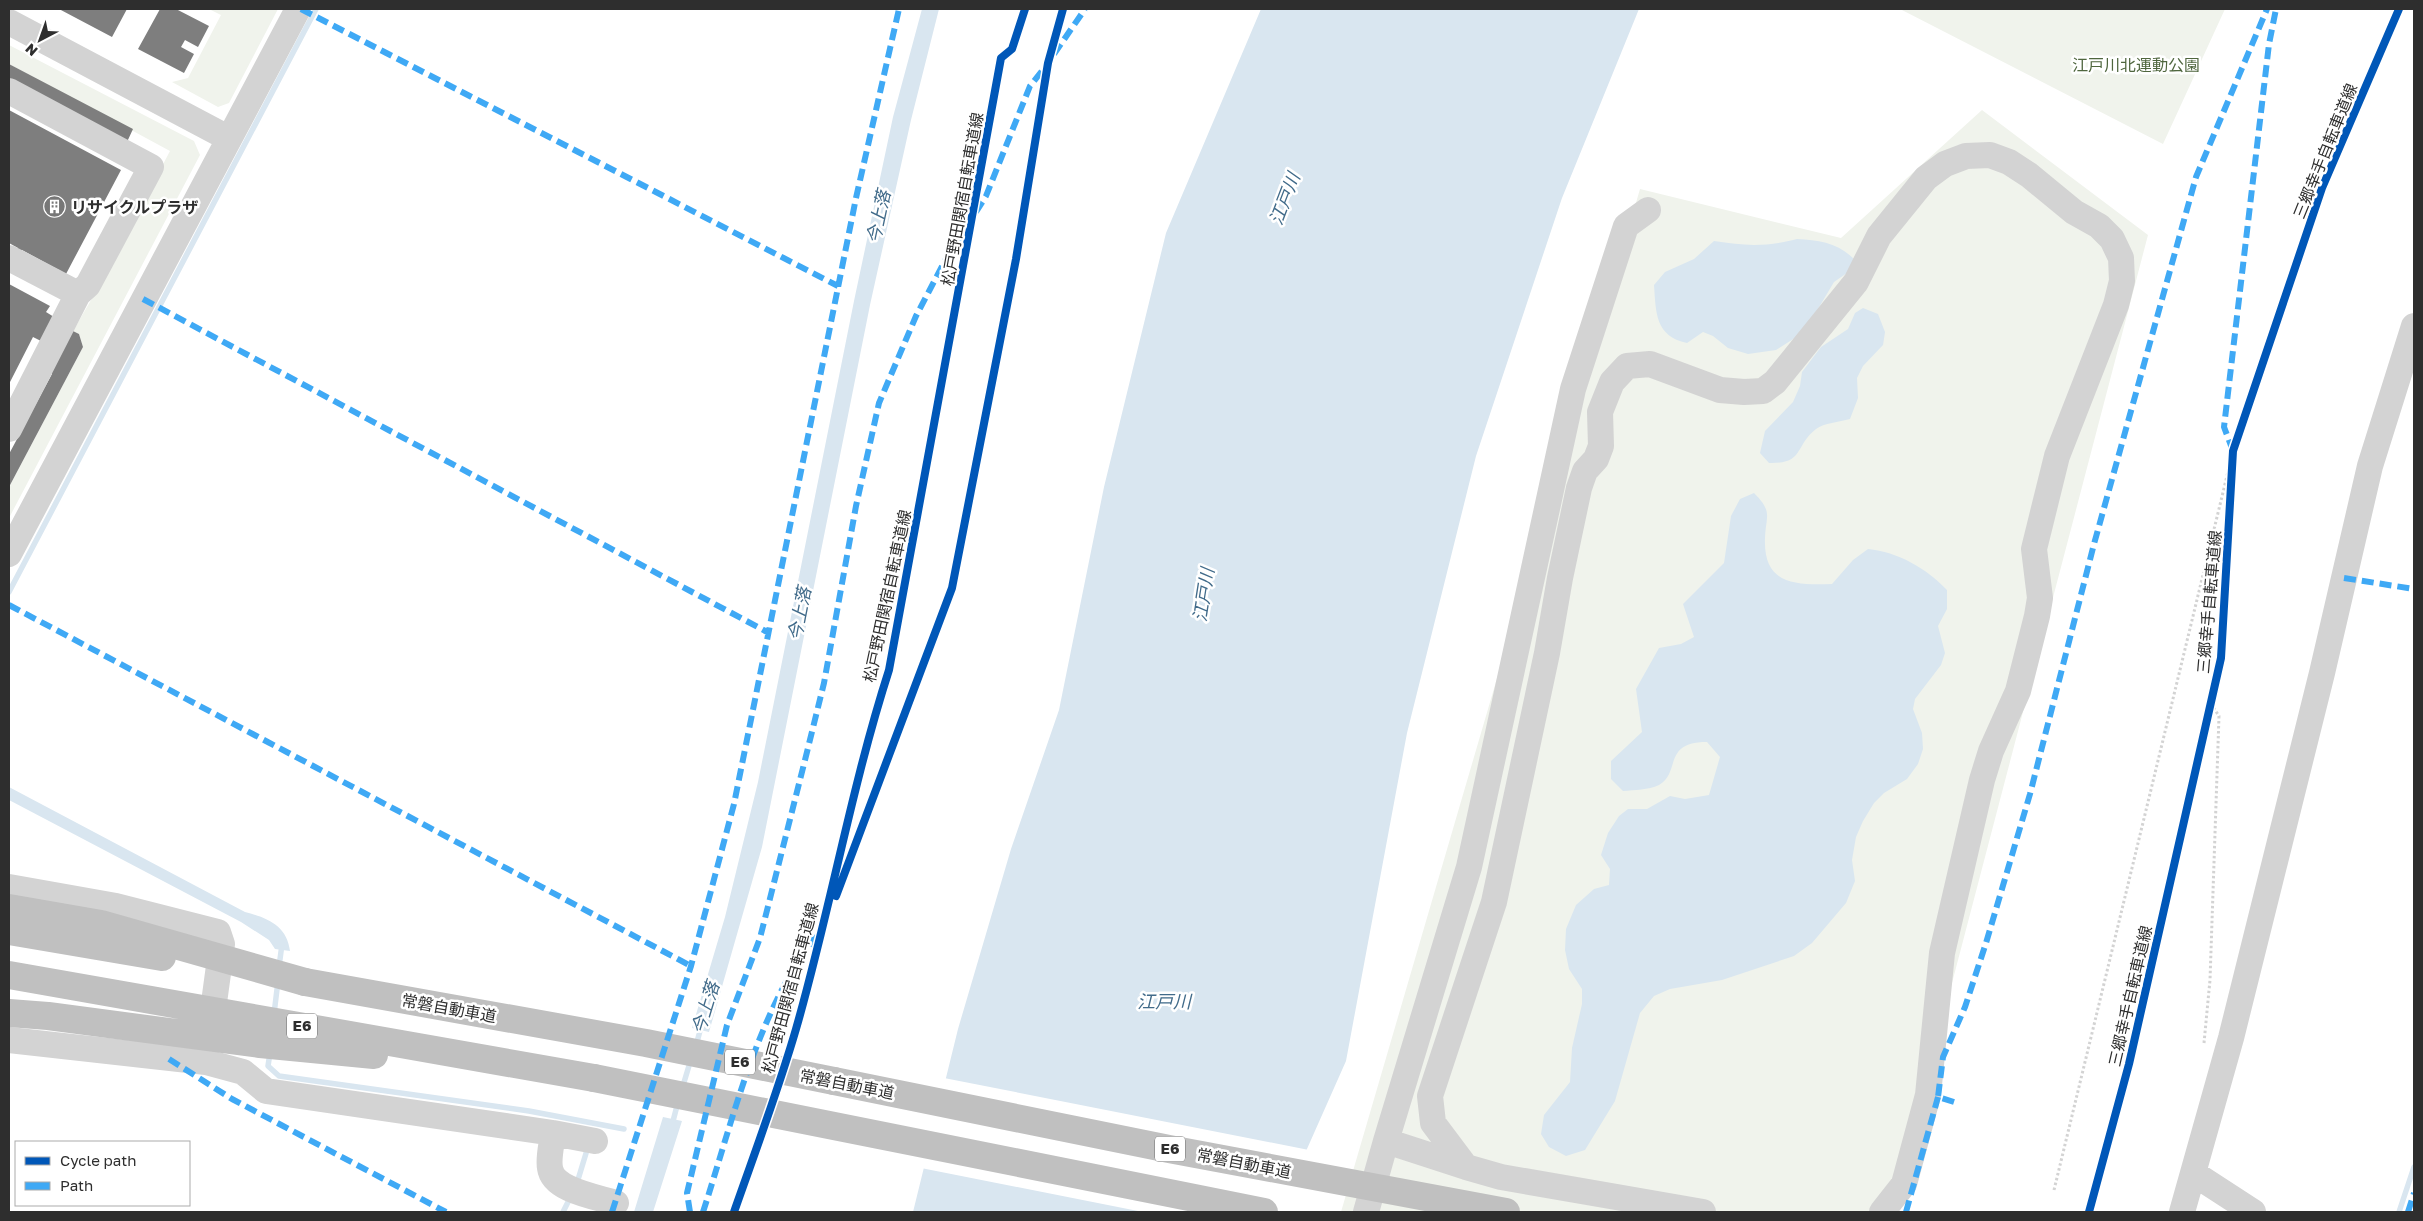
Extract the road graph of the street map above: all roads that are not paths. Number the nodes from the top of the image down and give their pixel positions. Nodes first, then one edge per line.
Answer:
1 (298, 9) edge
2 (9, 22) edge
3 (9, 91) edge
4 (129, 137) dead end
5 (228, 138) junction
6 (151, 167) junction
7 (1648, 210) dead end
8 (9, 258) edge
9 (78, 294) junction
10 (2414, 326) edge
11 (2410, 353) edge
12 (1582, 357) junction
13 (1616, 377) junction
14 (9, 429) edge
15 (9, 554) edge
16 (9, 887) edge
17 (9, 908) edge
18 (9, 930) edge
19 (9, 975) edge
20 (305, 982) junction
21 (9, 1013) edge
22 (9, 1040) edge
23 (206, 1062) junction
24 (594, 1078) junction
25 (552, 1133) junction
26 (595, 1141) dead end
27 (1386, 1141) junction
28 (1466, 1167) junction
29 (2193, 1173) junction
30 (1501, 1177) junction
31 (616, 1203) dead end
32 (1588, 1203) edge
33 (1264, 1212) edge
34 (1366, 1212) edge
35 (1493, 1212) edge
36 (1506, 1212) edge
37 (1703, 1212) edge
38 (1882, 1212) edge
39 (2182, 1212) edge
40 (2253, 1212) edge

1 - 5 street
2 - 5 street
3 - 6 street
4 - 6 street
5 - 15 street
6 - 9 street
7 - 12 street
8 - 9 street
9 - 14 street
10 - 11 street
11 - 29 street
12 - 13 street
12 - 27 street
13 - 28 street
13 - 38 street
16 - 23 street
17 - 20 highway, bridge
18 - 20 highway, 常磐自動車道 / E6, bridge
19 - 24 highway, E6, bridge
20 - 36 highway, 常磐自動車道 / E6, bridge
21 - 24 highway, bridge
22 - 23 street
23 - 25 street
24 - 33 highway, E6
25 - 26 street
25 - 31 street
27 - 28 street
27 - 34 street
28 - 30 street
29 - 39 street
29 - 40 street
30 - 32 street
30 - 35 street
32 - 37 street

